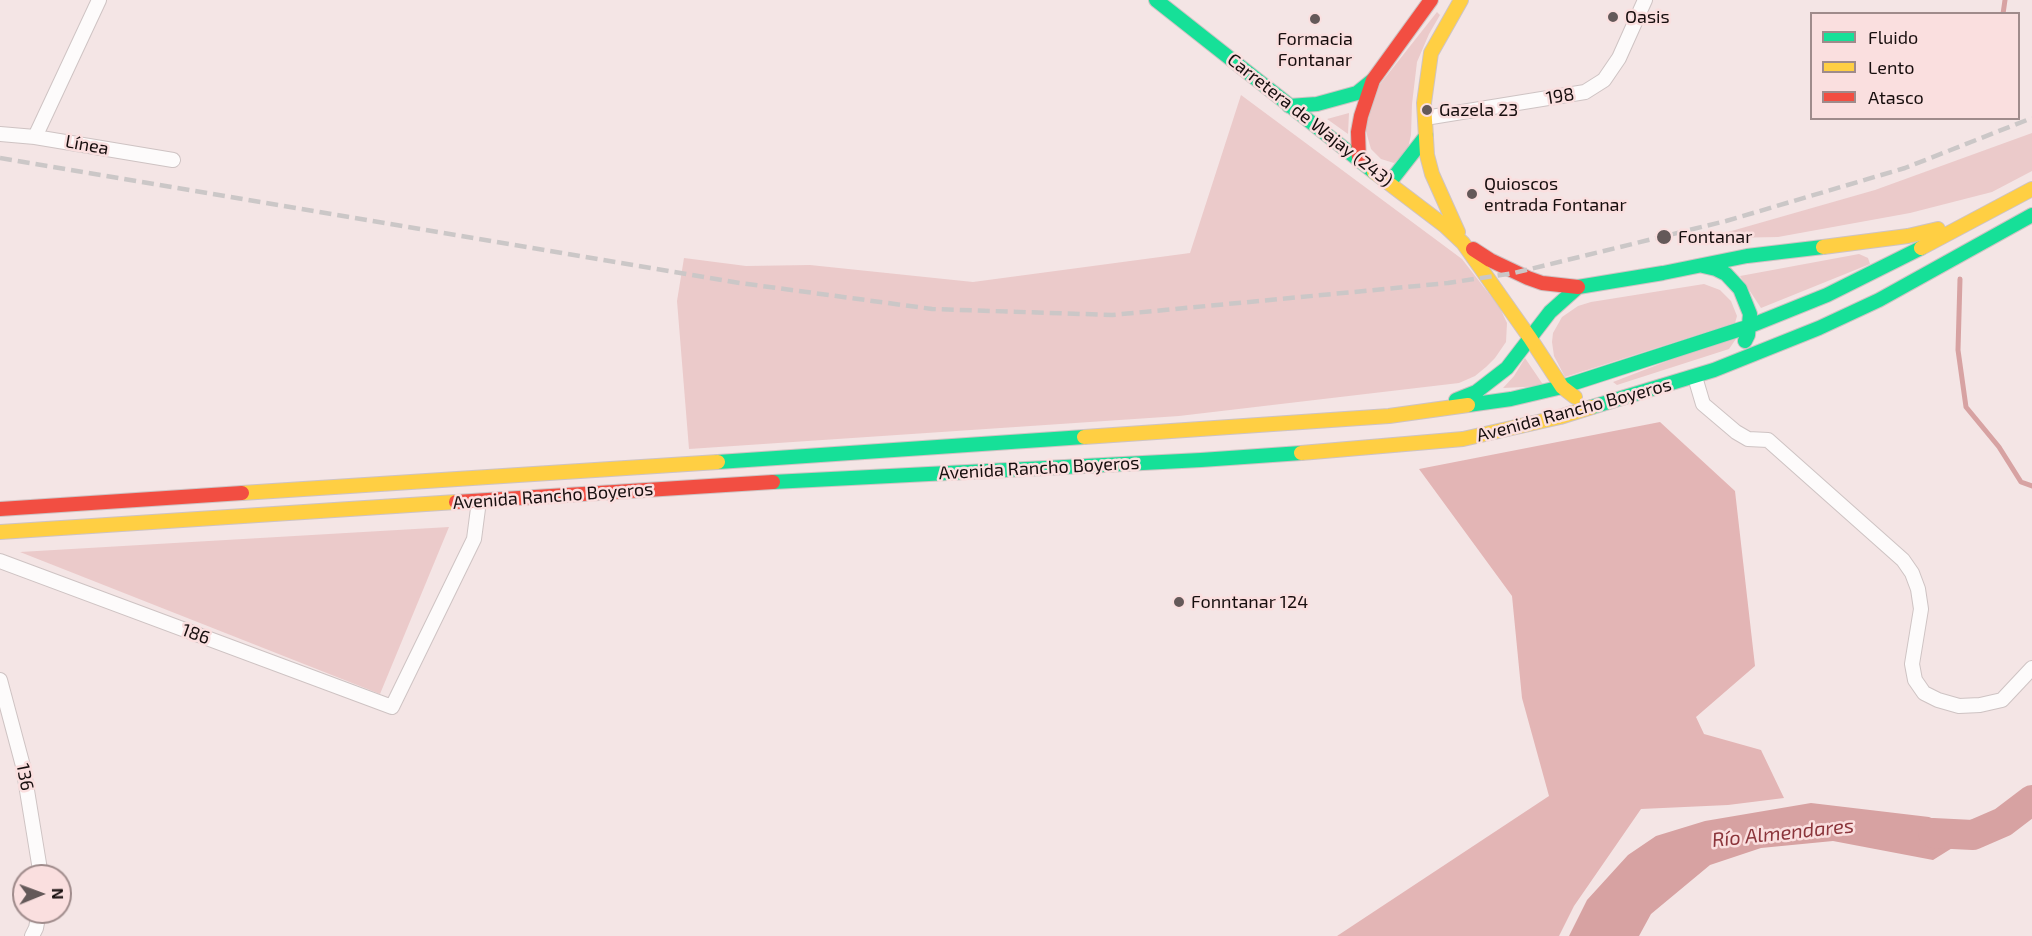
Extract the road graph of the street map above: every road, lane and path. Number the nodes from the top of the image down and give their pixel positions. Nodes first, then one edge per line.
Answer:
1 (99, 0) edge
2 (1156, 0) edge
3 (1431, 0) edge
4 (1645, 0) edge
5 (1458, 1) edge
6 (1373, 80) junction
7 (1289, 106) junction
8 (1425, 118) junction
9 (0, 134) edge
10 (1426, 136) junction
11 (35, 137) junction
12 (173, 160) dead end
13 (1359, 160) junction
14 (1390, 182) junction
15 (2032, 189) edge
16 (1994, 209) junction
17 (2032, 215) edge
18 (1463, 243) junction
19 (1703, 266) junction
20 (1578, 287) junction
21 (1750, 326) junction
22 (1530, 338) junction
23 (1714, 370) junction
24 (1695, 377) junction
25 (1562, 387) junction
26 (1599, 405) junction
27 (1424, 411) junction
28 (479, 501) junction
29 (0, 509) edge
30 (0, 532) edge
31 (0, 561) edge
32 (2032, 668) edge
33 (0, 680) edge
34 (39, 864) edge

1 - 11 street
2 - 7 main road, Carretera de Wajay (243)
3 - 6 main road
4 - 8 street, 198
5 - 8 main road
6 - 7 main road
6 - 13 main road
7 - 13 main road, Carretera de Wajay (243)
8 - 10 main road
9 - 11 street, Línea
10 - 14 main road
10 - 18 main road
11 - 12 street, Línea
13 - 14 main road, Carretera de Wajay (243)
14 - 18 main road, Carretera de Wajay (243)
15 - 16 main road, Avenida Rancho Boyeros
16 - 19 main road, Carretera de Wajay (243)
16 - 21 main road, Avenida Rancho Boyeros
17 - 23 main road, Avenida Rancho Boyeros
18 - 20 main road, Carretera de Wajay (243)
18 - 22 main road, Carretera de Wajay (243)
19 - 20 main road, Carretera de Wajay (243)
19 - 21 main road
20 - 22 main road
21 - 23 main road
21 - 25 main road, Avenida Rancho Boyeros
22 - 25 main road, Carretera de Wajay (243)
22 - 27 main road
23 - 24 main road, Avenida Rancho Boyeros
24 - 26 main road, Avenida Rancho Boyeros
24 - 32 street
25 - 26 main road
25 - 27 main road, Avenida Rancho Boyeros
26 - 28 main road, Avenida Rancho Boyeros
27 - 29 main road, Avenida Rancho Boyeros
28 - 30 main road, Avenida Rancho Boyeros
28 - 31 street, 186
33 - 34 street, 136

